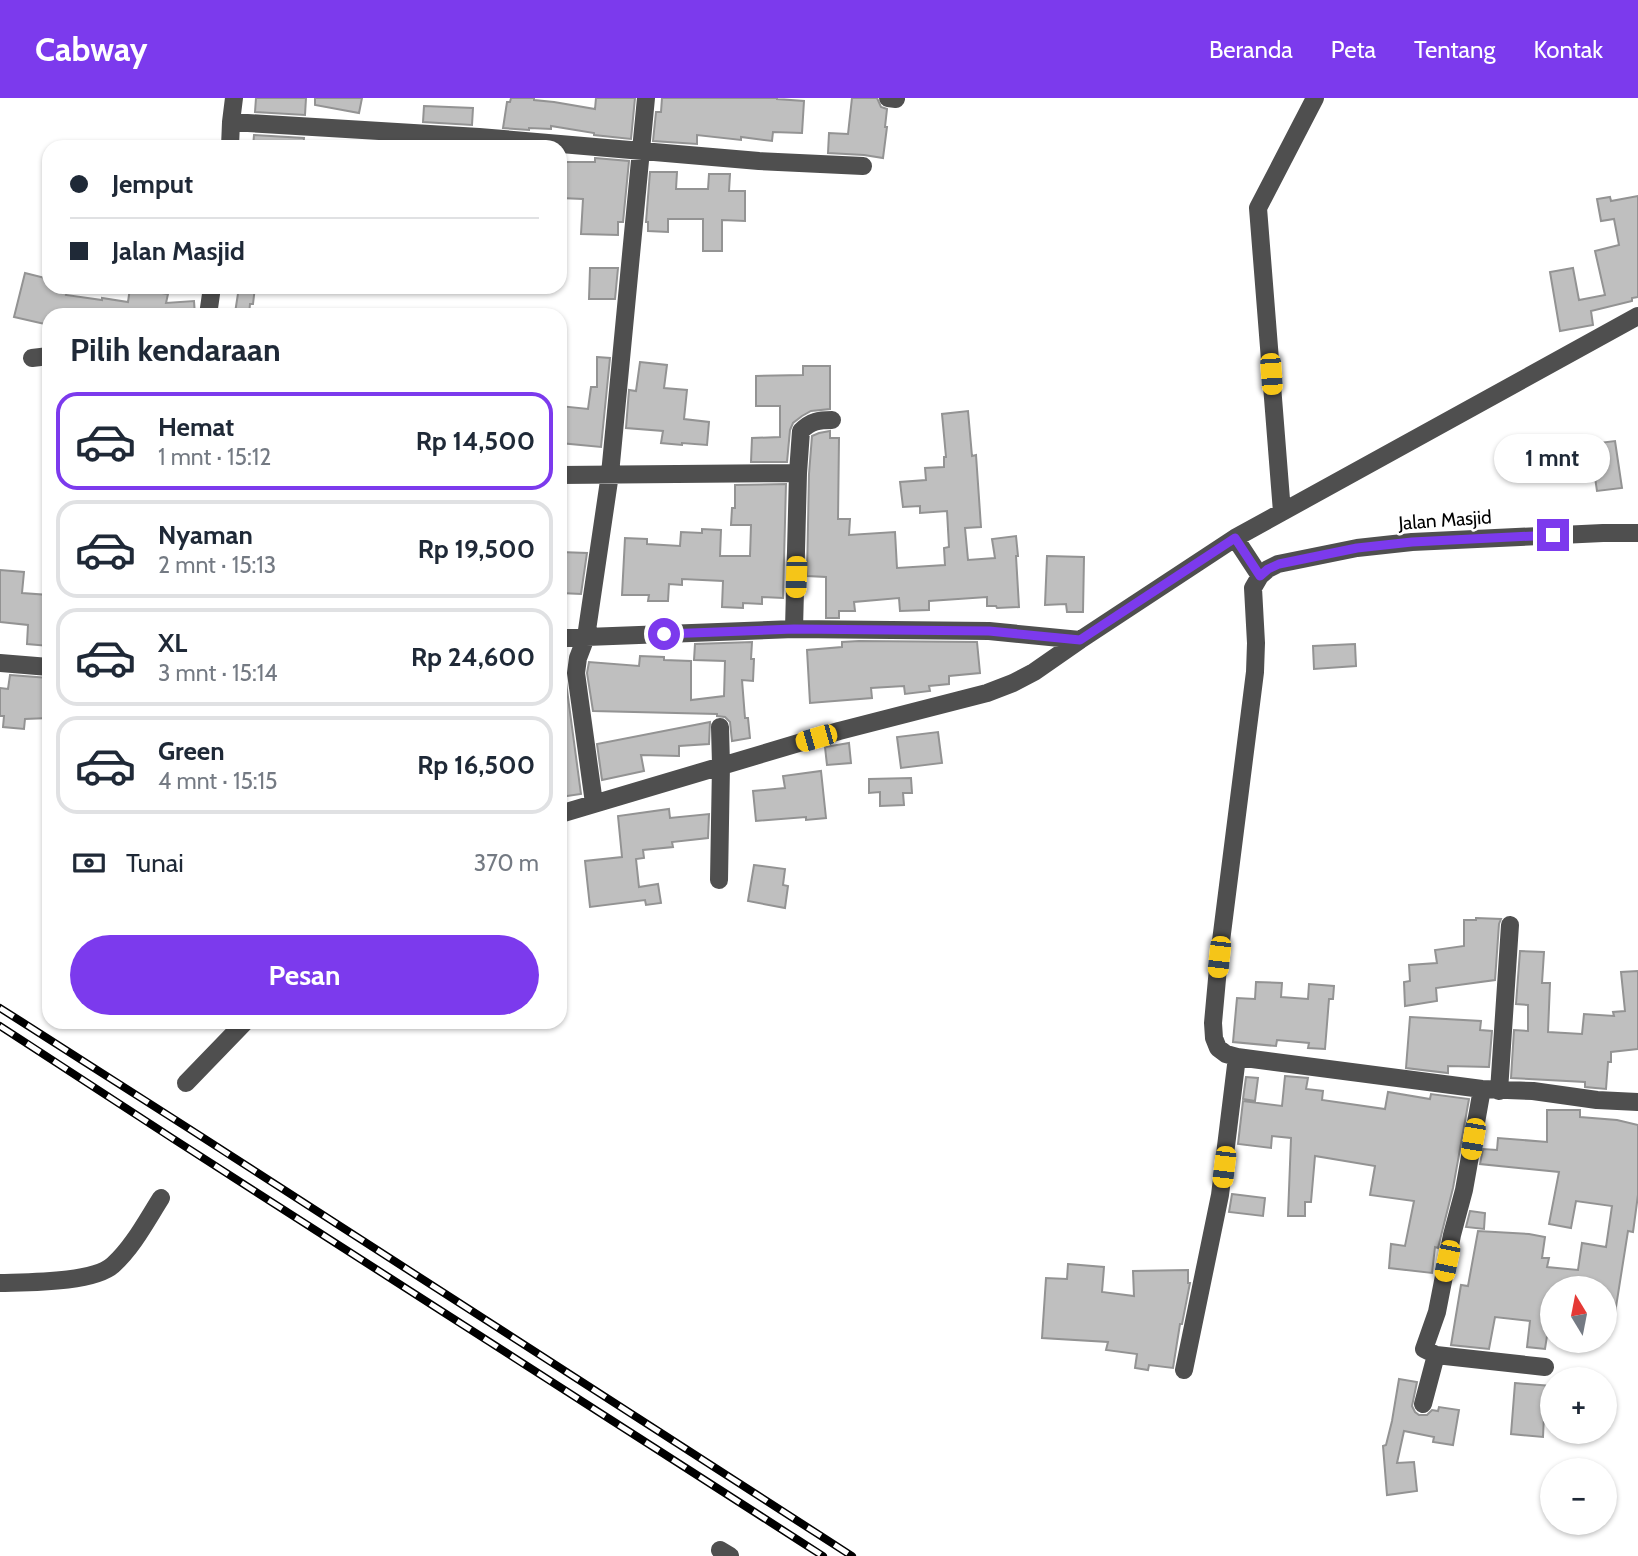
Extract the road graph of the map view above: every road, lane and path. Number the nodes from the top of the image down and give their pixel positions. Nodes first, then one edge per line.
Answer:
1 (234, 98) edge
2 (646, 98) edge
3 (1315, 98) edge
4 (231, 122) junction
5 (230, 140) edge
6 (516, 140) edge
7 (567, 144) edge
8 (640, 150) junction
9 (863, 166) dead end
10 (1638, 316) edge
11 (832, 420) dead end
12 (610, 474) junction
13 (798, 474) junction
14 (567, 475) edge
15 (1282, 512) junction
16 (1638, 533) edge
17 (1241, 548) junction
18 (1260, 576) junction
19 (794, 629) junction
20 (586, 637) junction
21 (567, 638) edge
22 (1080, 640) junction
23 (0, 663) edge
24 (42, 666) edge
25 (720, 727) dead end
26 (721, 765) junction
27 (594, 803) junction
28 (567, 812) edge
29 (719, 880) dead end
30 (1510, 925) dead end
31 (238, 1029) edge
32 (1237, 1057) junction
33 (186, 1083) dead end
34 (1490, 1090) junction
35 (1638, 1102) edge
36 (161, 1198) dead end
37 (0, 1283) edge
38 (1436, 1355) junction
39 (1545, 1367) dead end
40 (1184, 1370) dead end
41 (1423, 1404) dead end

1 - 4 street
2 - 8 street
3 - 15 street
4 - 5 street
4 - 6 street
7 - 8 street
8 - 9 street
8 - 12 street
10 - 15 street
11 - 13 street
12 - 13 street
12 - 14 street
12 - 20 street
13 - 19 street
15 - 17 street
16 - 18 street, Jalan Masjid
17 - 18 street
17 - 22 street
18 - 32 street
19 - 20 street
19 - 22 street
20 - 21 street
20 - 27 street
22 - 26 street
23 - 24 street
25 - 26 street
26 - 27 street
26 - 29 street
27 - 28 street
30 - 34 street
31 - 33 street
32 - 34 street
32 - 40 street
34 - 35 street
34 - 38 street
36 - 37 street
38 - 39 street
38 - 41 street

